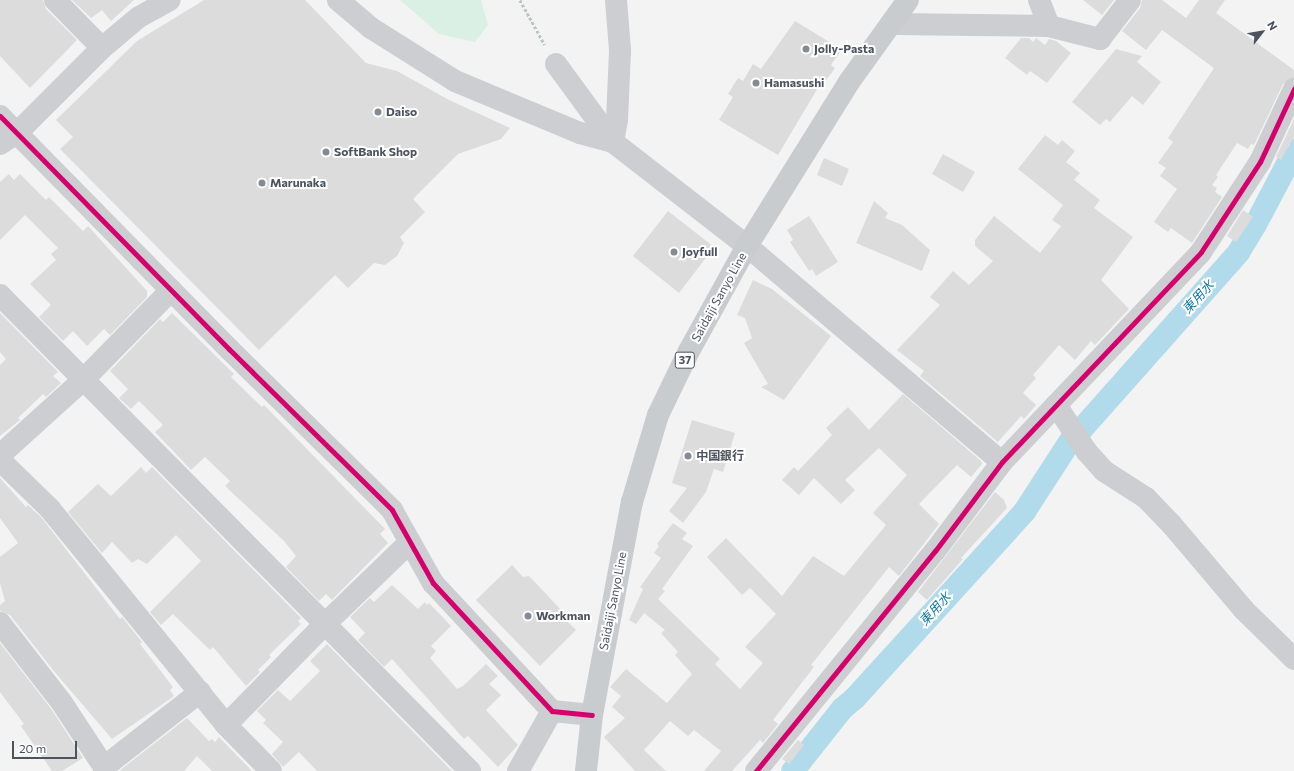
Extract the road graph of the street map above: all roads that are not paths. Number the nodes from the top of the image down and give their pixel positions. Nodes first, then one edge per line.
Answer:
1 (56, 0) edge
2 (170, 0) edge
3 (338, 0) edge
4 (616, 0) edge
5 (908, 0) edge
6 (1039, 0) edge
7 (1130, 0) edge
8 (891, 24) junction
9 (1049, 26) junction
10 (102, 48) junction
11 (556, 64) road end
12 (1294, 89) edge
13 (0, 116) edge
14 (9, 138) edge
15 (612, 142) junction
16 (746, 246) junction
17 (171, 290) junction
18 (0, 295) edge
19 (83, 380) junction
20 (1056, 405) junction
21 (0, 455) edge
22 (0, 460) edge
23 (1002, 462) junction
24 (410, 542) junction
25 (0, 623) edge
26 (325, 624) junction
27 (1294, 659) edge
28 (200, 692) junction
29 (552, 711) junction
30 (592, 715) junction
31 (226, 725) junction
32 (271, 771) edge
33 (470, 771) edge
34 (518, 771) edge
35 (586, 771) edge
36 (756, 771) edge

1 - 10 street
2 - 10 street
3 - 15 street
4 - 15 street
5 - 8 main road, Saidaiji Sanyo Line / 37
6 - 9 street
7 - 9 street
8 - 9 street
8 - 16 main road, Saidaiji Sanyo Line / 37
10 - 14 street
11 - 15 street
12 - 20 street
13 - 14 street
14 - 17 street
15 - 16 street
16 - 23 street
16 - 30 main road, Saidaiji Sanyo Line / 37
17 - 19 street
17 - 24 street
18 - 19 street
19 - 21 street
19 - 26 street
20 - 23 street
20 - 27 street
22 - 28 street
23 - 36 street
24 - 26 street
24 - 29 street
25 - 28 street
26 - 31 street
26 - 33 street
28 - 31 street
29 - 30 street
29 - 34 street
30 - 35 main road, Saidaiji Sanyo Line / 37
31 - 32 street

